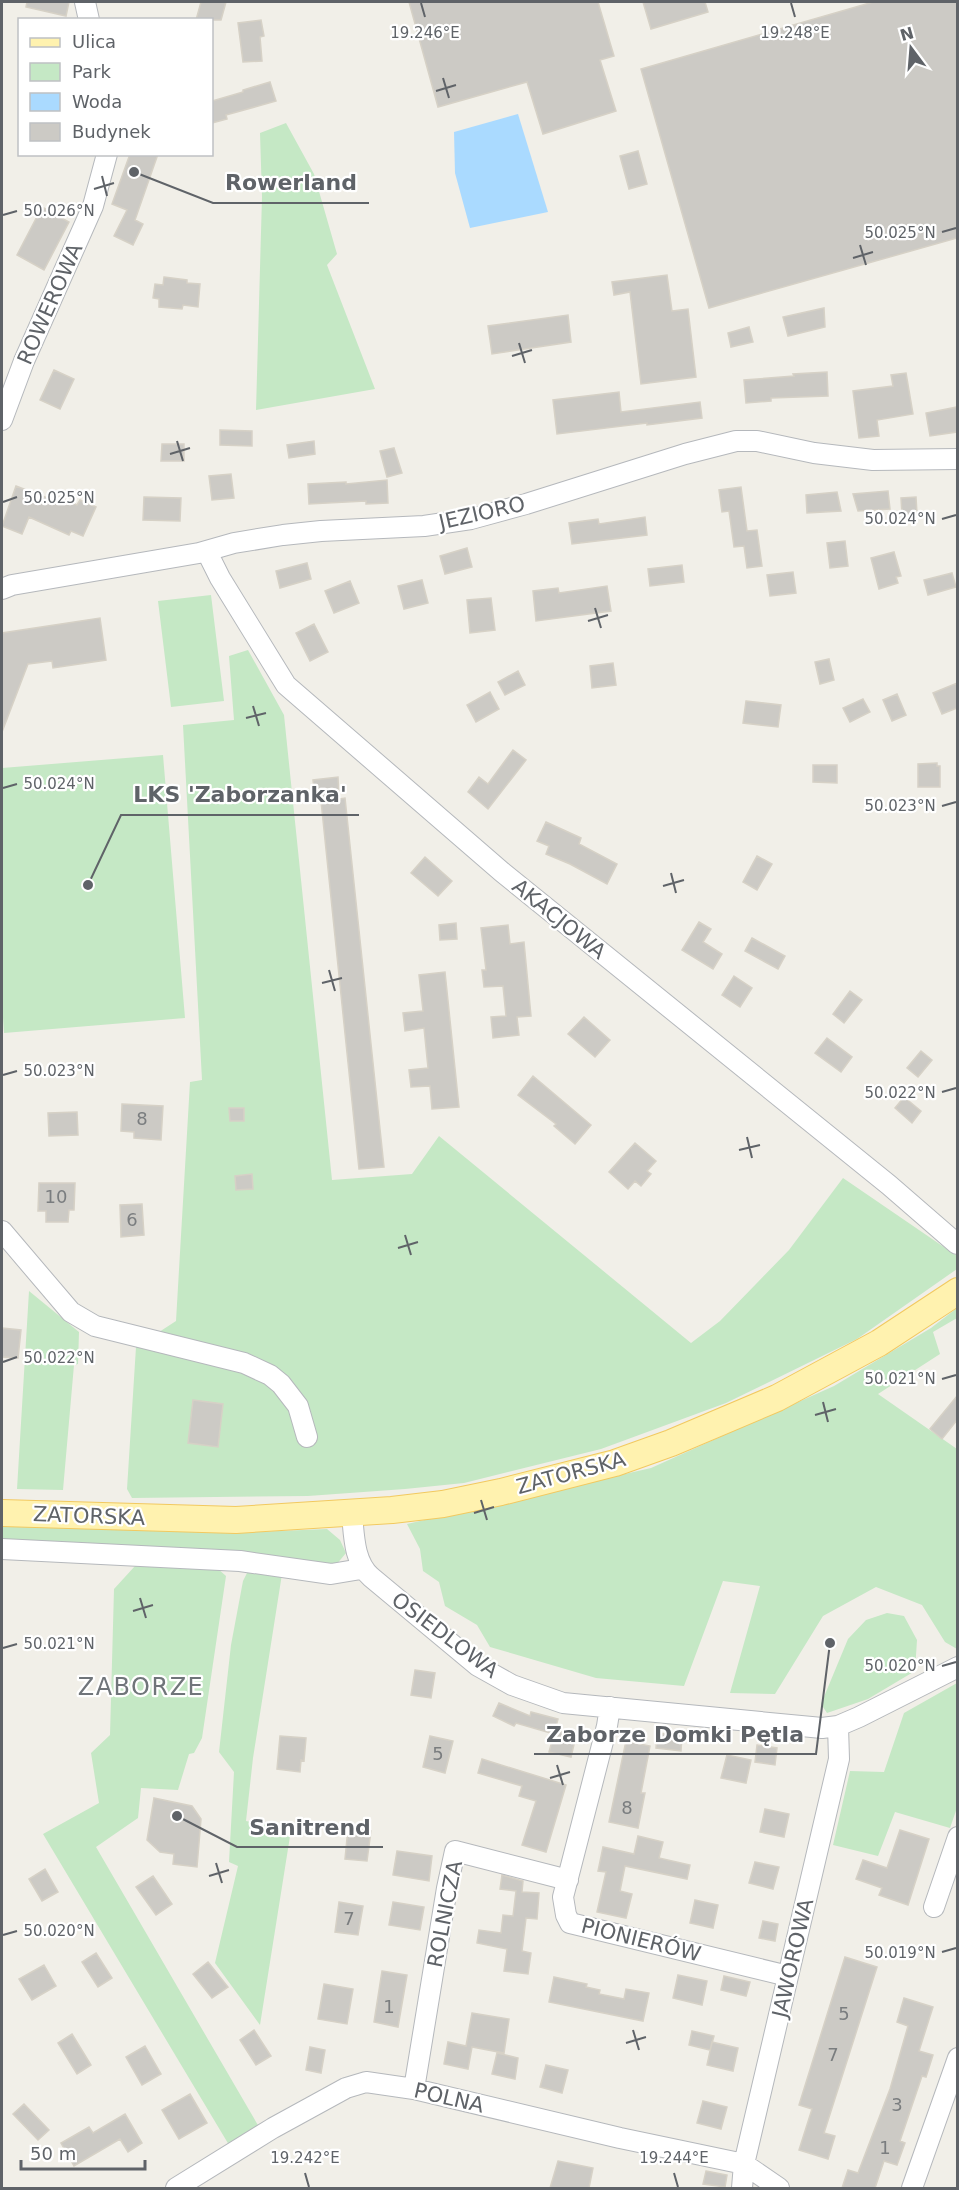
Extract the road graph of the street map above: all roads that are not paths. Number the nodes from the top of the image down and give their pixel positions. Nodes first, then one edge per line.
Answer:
1 (85, 2) edge
2 (89, 18) edge
3 (106, 156) edge
4 (2, 420) edge
5 (957, 459) edge
6 (207, 552) junction
7 (2, 589) edge
8 (2, 1231) edge
9 (957, 1244) edge
10 (957, 1291) edge
11 (307, 1437) dead end
12 (2, 1513) edge
13 (352, 1514) junction
14 (2, 1549) edge
15 (361, 1569) junction
16 (957, 1667) edge
17 (610, 1707) junction
18 (838, 1726) junction
19 (957, 1837) edge
20 (568, 1880) junction
21 (934, 1907) dead end
22 (788, 1976) junction
23 (957, 2058) edge
24 (414, 2089) junction
25 (744, 2164) junction
26 (176, 2188) edge
27 (742, 2188) edge
28 (779, 2188) edge
29 (912, 2188) edge

1 - 2 street
3 - 4 street, ROWEROWA
5 - 6 street, JEZIORO
6 - 7 street, JEZIORO
6 - 9 street, AKACJOWA
8 - 11 street
10 - 13 main road, ZATORSKA
12 - 13 main road, ZATORSKA
13 - 15 street
14 - 15 street
15 - 17 street, OSIEDLOWA
16 - 18 street
17 - 18 street, OSIEDLOWA
17 - 20 street, PIONIERÓW
18 - 22 street, JAWOROWA
19 - 21 street
20 - 22 street, PIONIERÓW
20 - 24 street, ROLNICZA
22 - 25 street, JAWOROWA
23 - 29 street
24 - 25 street, POLNA
24 - 26 street, POLNA
25 - 27 street, JAWOROWA
25 - 28 street

